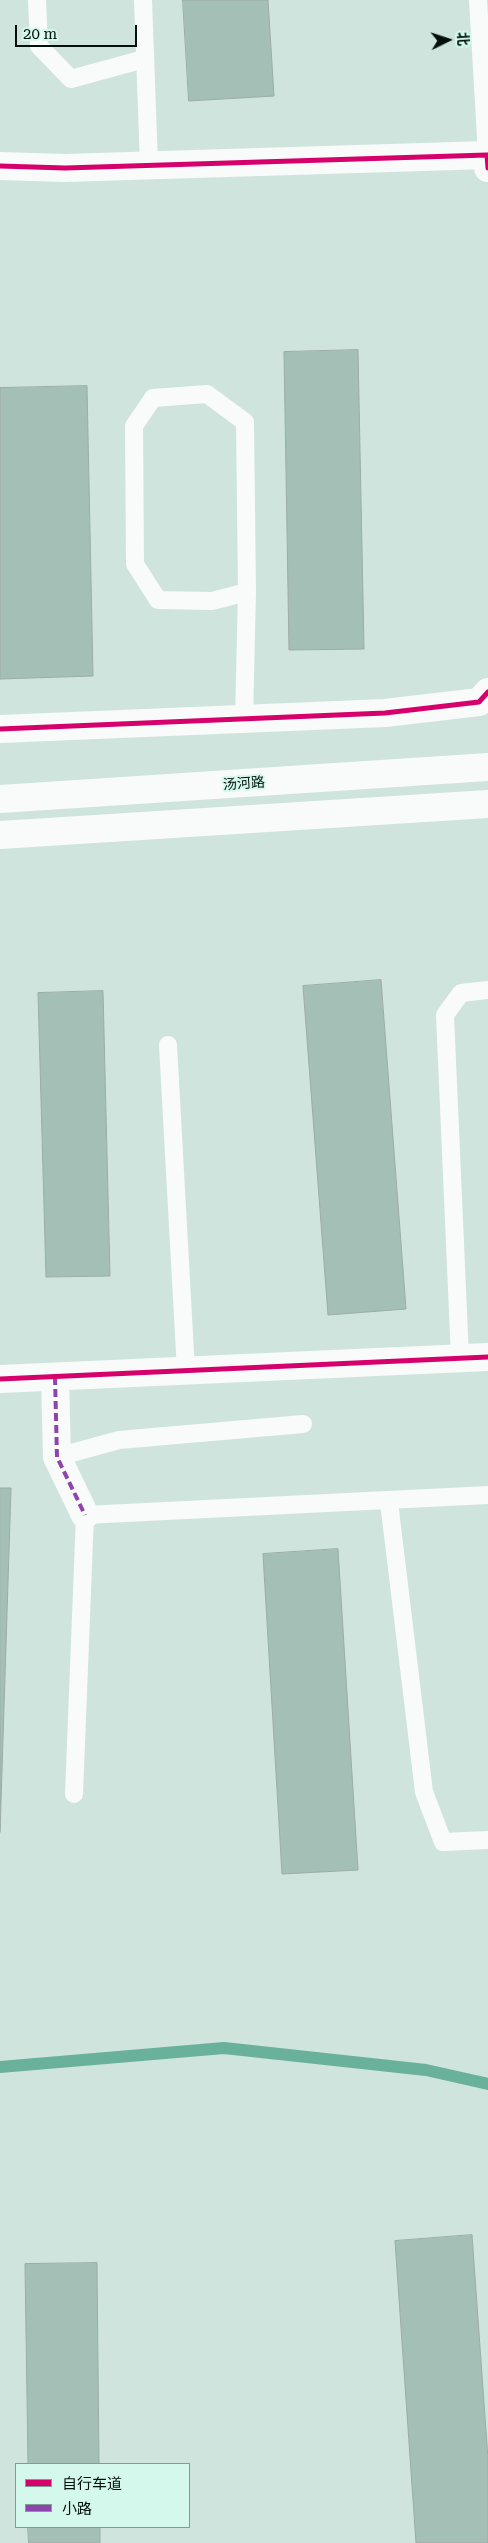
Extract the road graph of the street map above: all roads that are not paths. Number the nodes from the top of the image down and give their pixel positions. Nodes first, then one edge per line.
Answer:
1 (37, 0) edge
2 (143, 0) edge
3 (478, 0) edge
4 (144, 59) junction
5 (488, 161) edge
6 (149, 165) junction
7 (0, 166) edge
8 (247, 592) junction
9 (488, 692) edge
10 (244, 719) junction
11 (0, 729) edge
12 (488, 767) edge
13 (0, 799) edge
14 (488, 804) edge
15 (0, 835) edge
16 (488, 990) edge
17 (168, 1045) dead end
18 (488, 1357) edge
19 (460, 1358) junction
20 (186, 1371) junction
21 (0, 1372) edge
22 (55, 1377) junction
23 (0, 1379) edge
24 (303, 1424) dead end
25 (57, 1457) junction
26 (488, 1495) edge
27 (388, 1502) junction
28 (85, 1515) junction
29 (74, 1794) dead end
30 (488, 1840) edge

1 - 4 lane
2 - 4 lane
3 - 5 lane
4 - 6 lane
5 - 6 street
6 - 7 street
8 - 8 lane
8 - 10 lane
9 - 10 street
10 - 11 street
12 - 13 street, 汤河路
14 - 15 street
16 - 19 lane
17 - 20 lane
18 - 19 street
19 - 20 street
20 - 22 street
21 - 23 street
22 - 23 street
22 - 25 street
24 - 25 lane
25 - 28 street
26 - 27 lane
27 - 28 lane
27 - 30 lane
28 - 29 lane

